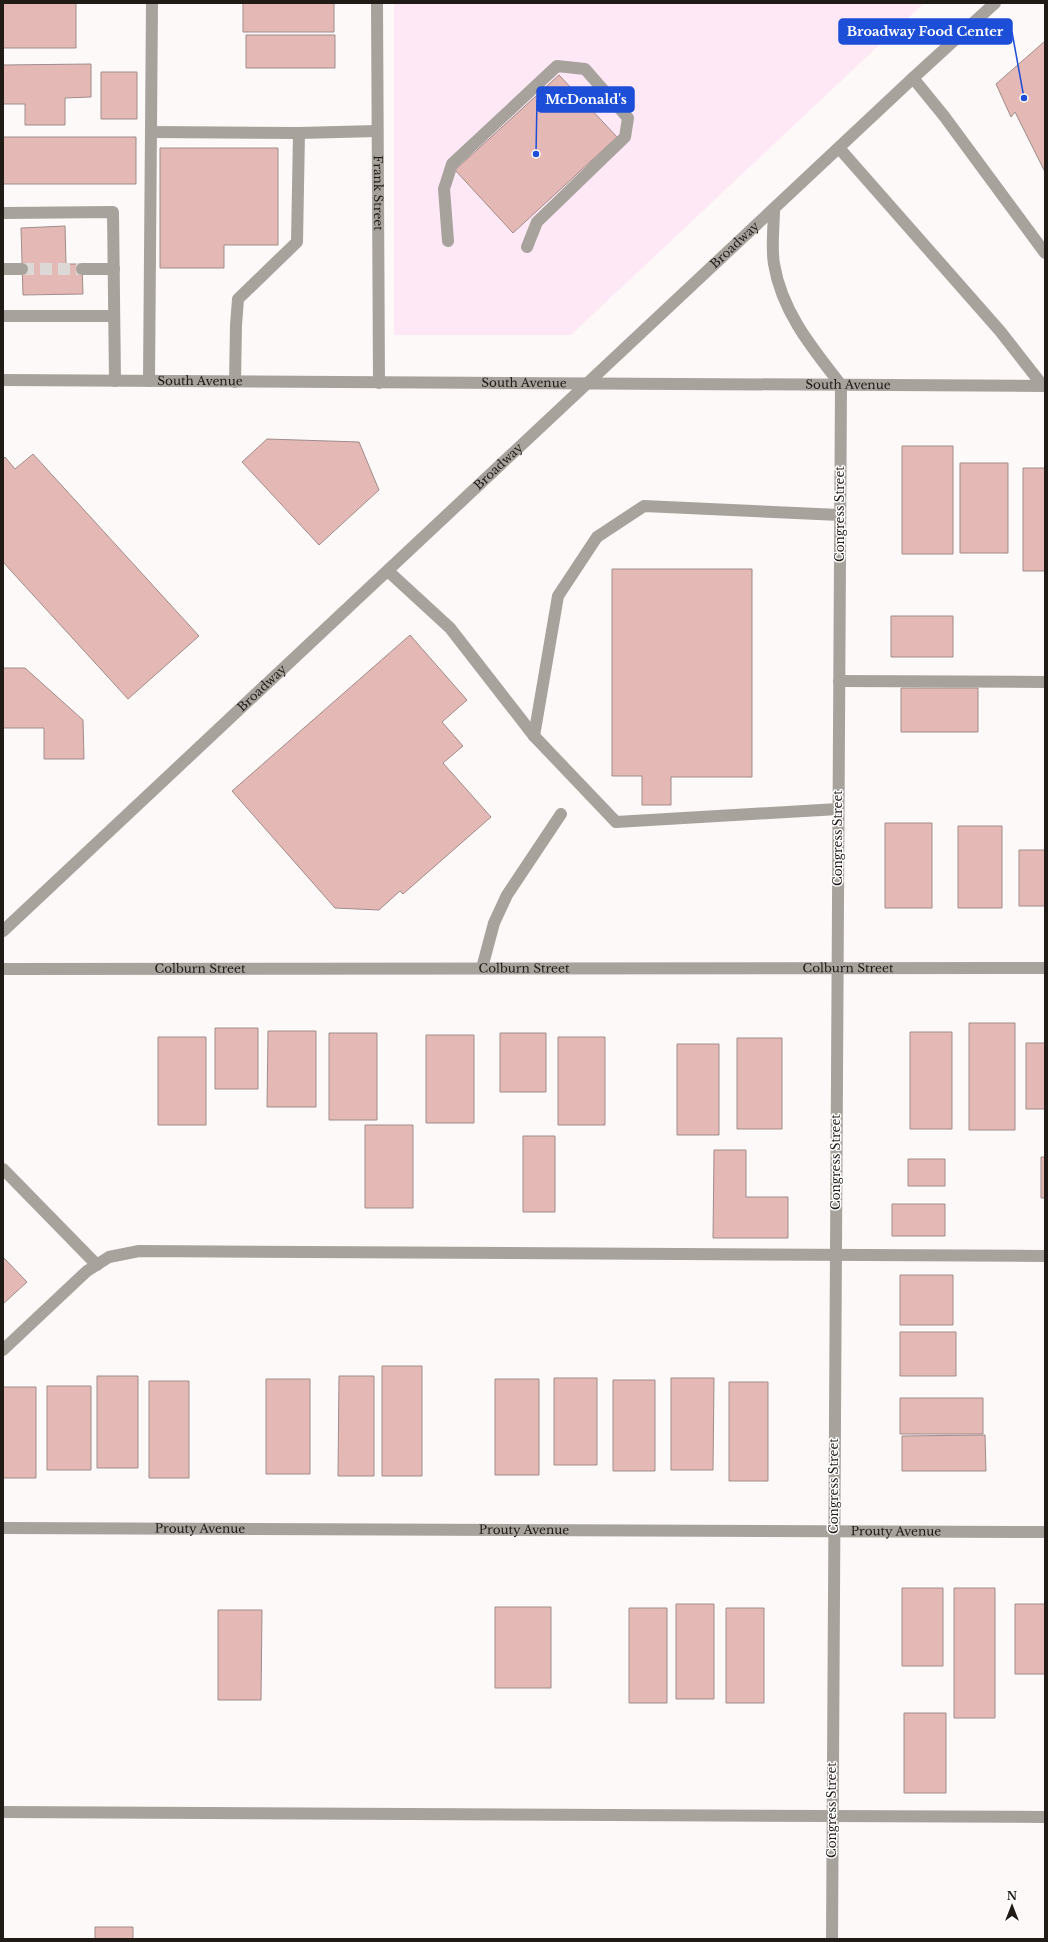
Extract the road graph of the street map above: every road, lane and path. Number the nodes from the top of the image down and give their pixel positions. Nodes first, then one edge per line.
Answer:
1 (152, 3) edge
2 (376, 3) edge
3 (995, 3) edge
4 (912, 78) junction
5 (377, 131) junction
6 (151, 132) junction
7 (299, 133) junction
8 (839, 148) junction
9 (774, 209) junction
10 (3, 213) edge
11 (448, 241) dead end
12 (527, 247) dead end
13 (1045, 253) edge
14 (3, 269) edge
15 (22, 269) tunnel mouth
16 (82, 269) tunnel mouth
17 (114, 269) junction
18 (3, 316) edge
19 (114, 316) junction
20 (3, 380) edge
21 (115, 381) junction
22 (149, 381) junction
23 (235, 382) junction
24 (379, 383) junction
25 (587, 383) junction
26 (841, 385) junction
27 (1044, 386) edge
28 (840, 515) junction
29 (388, 571) junction
30 (839, 681) junction
31 (1045, 682) edge
32 (534, 736) junction
33 (838, 809) junction
34 (561, 814) dead end
35 (3, 931) edge
36 (838, 967) junction
37 (482, 968) junction
38 (1045, 968) edge
39 (3, 969) edge
40 (3, 1169) edge
41 (836, 1255) junction
42 (1045, 1256) edge
43 (97, 1265) junction
44 (3, 1350) edge
45 (3, 1528) edge
46 (834, 1531) junction
47 (1045, 1532) edge
48 (3, 1812) edge
49 (832, 1816) junction
50 (1045, 1817) edge
51 (832, 1939) edge

1 - 6 street
2 - 5 street, Frank Street
3 - 4 street, Broadway
4 - 8 street, Broadway
4 - 13 street
5 - 7 street
5 - 24 street, Frank Street
6 - 7 street
6 - 22 street
7 - 23 street
8 - 9 street, Broadway
8 - 27 street
9 - 25 street, Broadway
9 - 26 street
10 - 17 street
11 - 12 street
14 - 15 street
16 - 17 street
17 - 19 street
18 - 19 street
19 - 21 street
20 - 21 street, South Avenue
21 - 22 street, South Avenue
22 - 23 street, South Avenue
23 - 24 street, South Avenue
24 - 25 street, South Avenue
25 - 26 street, South Avenue
25 - 29 street, Broadway
26 - 27 street, South Avenue
26 - 28 street, Congress Street
28 - 30 street, Congress Street
28 - 32 street
29 - 32 street
29 - 35 street, Broadway
30 - 31 street
30 - 33 street, Congress Street
32 - 33 street
33 - 36 street, Congress Street
34 - 37 street
36 - 37 street, Colburn Street
36 - 38 street, Colburn Street
36 - 41 street, Congress Street
37 - 39 street, Colburn Street
40 - 43 street
41 - 42 street
41 - 43 street
41 - 46 street, Congress Street
43 - 44 street
45 - 46 street, Prouty Avenue
46 - 47 street, Prouty Avenue
46 - 49 street, Congress Street
48 - 49 street
49 - 50 street
49 - 51 street, Congress Street

